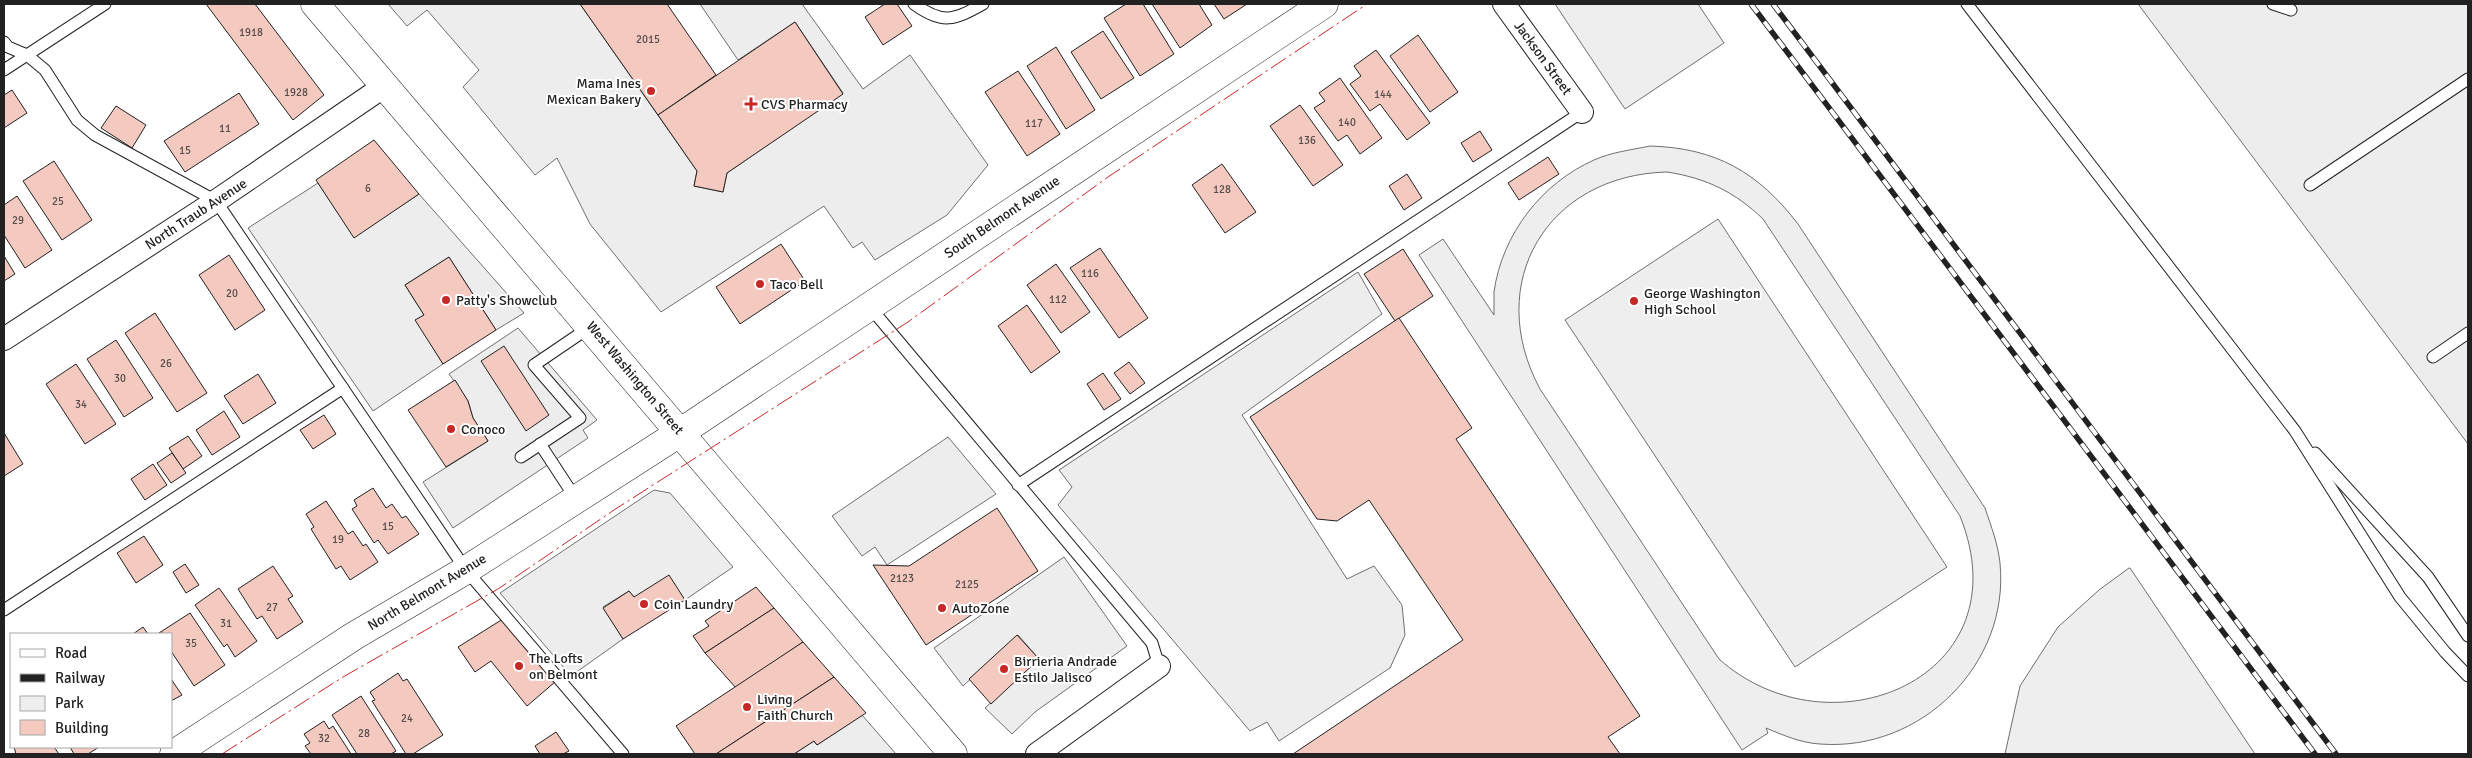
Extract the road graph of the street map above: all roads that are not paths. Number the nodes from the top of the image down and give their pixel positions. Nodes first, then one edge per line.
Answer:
1 (105, 4) edge
2 (315, 4) edge
3 (914, 4) edge
4 (983, 4) edge
5 (1324, 4) edge
6 (1504, 4) edge
7 (1967, 4) edge
8 (2273, 4) edge
9 (2291, 10) dead end
10 (4, 42) edge
11 (27, 55) junction
12 (4, 70) edge
13 (2468, 80) edge
14 (386, 85) junction
15 (1582, 112) joint
16 (2310, 185) dead end
17 (216, 201) junction
18 (869, 306) junction
19 (591, 326) junction
20 (2468, 333) edge
21 (4, 339) edge
22 (2433, 357) dead end
23 (343, 388) junction
24 (2295, 431) junction
25 (681, 432) junction
26 (540, 444) junction
27 (521, 457) dead end
28 (1018, 484) junction
29 (576, 499) junction
30 (466, 570) junction
31 (4, 610) edge
32 (2468, 636) edge
33 (1159, 666) joint
34 (2468, 676) edge
35 (174, 754) edge
36 (623, 754) edge
37 (953, 754) edge
38 (1036, 754) edge

1 - 11 lane
2 - 14 main road, West Washington Street
3 - 4 lane
5 - 18 main road, South Belmont Avenue
6 - 15 street, Jackson Street
7 - 24 lane
8 - 9 lane
10 - 11 lane
11 - 12 lane
11 - 17 lane
13 - 16 lane
14 - 17 street, North Traub Avenue
14 - 19 main road, West Washington Street
15 - 28 lane
17 - 21 street, North Traub Avenue
17 - 23 lane
18 - 25 main road, South Belmont Avenue
18 - 28 lane
19 - 25 main road, West Washington Street
19 - 26 lane
20 - 22 lane
23 - 30 lane
23 - 31 lane
24 - 32 lane
24 - 34 lane
25 - 29 main road, North Belmont Avenue
25 - 37 main road, West Washington Street
26 - 27 lane
26 - 29 lane
28 - 33 lane
29 - 30 main road, North Belmont Avenue
30 - 35 main road, North Belmont Avenue
30 - 36 lane
33 - 38 street

